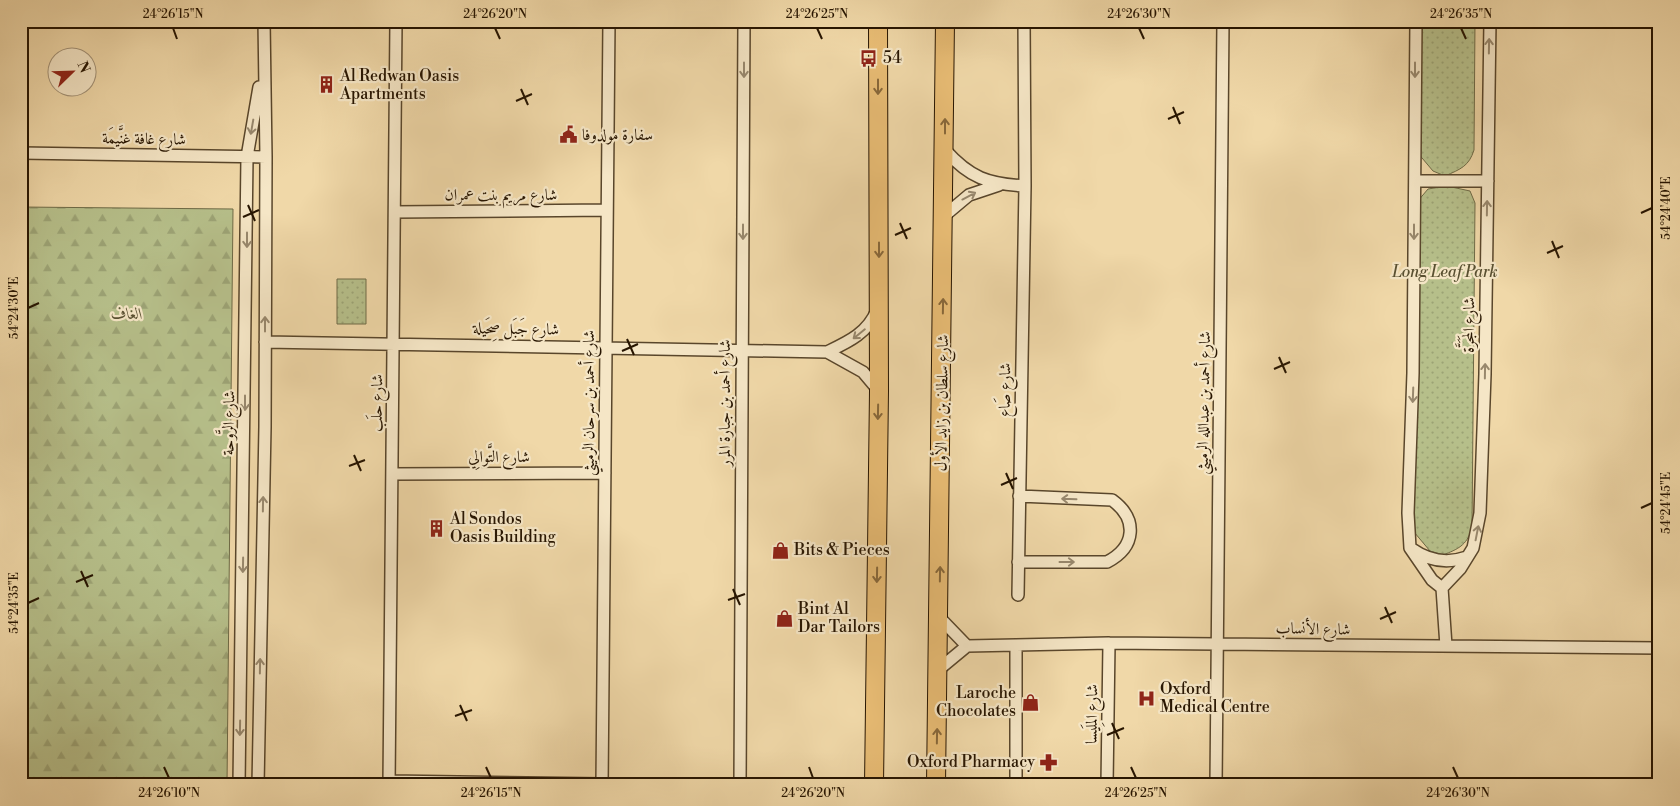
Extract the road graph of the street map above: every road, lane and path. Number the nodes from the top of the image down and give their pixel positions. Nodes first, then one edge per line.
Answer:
1 (264, 21) edge
2 (396, 21) edge
3 (609, 21) edge
4 (744, 21) edge
5 (878, 21) edge
6 (945, 21) edge
7 (1024, 21) edge
8 (1224, 21) edge
9 (1416, 21) edge
10 (1490, 21) edge
11 (263, 63) junction
12 (945, 150) junction
13 (21, 153) edge
14 (247, 157) junction
15 (266, 157) junction
16 (1415, 181) junction
17 (1488, 181) junction
18 (999, 185) junction
19 (1025, 186) junction
20 (607, 210) junction
21 (395, 212) junction
22 (944, 216) junction
23 (879, 304) junction
24 (265, 342) junction
25 (394, 343) junction
26 (606, 347) junction
27 (741, 351) junction
28 (826, 352) junction
29 (879, 391) junction
30 (605, 473) junction
31 (392, 474) junction
32 (1019, 496) junction
33 (1410, 548) junction
34 (1467, 557) junction
35 (1018, 562) junction
36 (1442, 588) junction
37 (1018, 595) dead end
38 (939, 617) junction
39 (1109, 643) junction
40 (1218, 644) junction
41 (1016, 645) junction
42 (967, 646) junction
43 (1446, 646) junction
44 (1659, 648) edge
45 (938, 670) junction
46 (389, 783) edge
47 (602, 784) edge
48 (239, 785) edge
49 (258, 785) edge
50 (740, 785) edge
51 (874, 785) edge
52 (936, 785) edge
53 (1016, 785) edge
54 (1107, 785) edge
55 (1216, 785) edge

1 - 11 street, شارع الرَّوحة
2 - 21 street, شارع حلَب
3 - 20 street, شارع أحمد بن سرحان الرميثي
4 -> 27 street, شارع أحمد بن جبارة المرر
5 -> 23 main road
12 -> 6 main road, شارع سلطان بن زايد الأول
7 - 19 street, شارع صَاع
8 - 40 street, شارع أحمد بن عبدالله الرميثي
9 -> 16 street
17 -> 10 street, شارع المَجَرَّة
11 -> 14 street, شارع الرَّوحة
11 - 15 street, شارع الرَّوحة
12 - 18 street
12 - 22 main road, شارع سلطان بن زايد الأول
13 - 14 street, شارع غافة غنَّيمَة
14 - 15 street, شارع غافة غنَّيمَة
14 -> 48 street, شارع الرَّوحة
24 -> 15 street, شارع الرَّوحة
16 - 17 street
16 -> 33 street
34 -> 17 street, شارع المَجَرَّة
18 - 19 street
22 -> 18 street
19 - 32 street, شارع صَاع
20 - 21 street, شارع مريم بنت عمران
20 - 26 street, شارع أحمد بن سرحان الرميثي
21 - 25 street, شارع حلَب
38 -> 22 main road, شارع سلطان بن زايد الأول
23 -> 28 street, شارع جَبَل صِحَيلة
23 - 29 main road
24 - 25 street, شارع جَبَل صِحَيلة
49 -> 24 street, شارع الرَّوحة
25 - 26 street, شارع جَبَل صِحَيلة
25 - 31 street, شارع حلَب
26 - 27 street, شارع جَبَل صِحَيلة
26 - 30 street, شارع أحمد بن سرحان الرميثي
27 - 28 street, شارع جَبَل صِحَيلة
27 - 50 street, شارع أحمد بن جبارة المرر
28 - 29 street, شارع جَبَل صِحَيلة
29 -> 51 main road
30 - 31 street, شارع التَّوالِي
30 - 47 street, شارع أحمد بن سرحان الرميثي
31 - 46 street, شارع حلَب
32 - 35 street, شارع صَاع
35 -> 32 street
33 - 34 street
33 - 36 street
34 - 36 street, شارع المَجَرَّة
35 - 37 street, شارع صَاع
36 - 43 street
38 - 42 street
38 - 45 main road, شارع سلطان بن زايد الأول
39 - 40 street, شارع الأنساب
39 - 41 street, شارع الأنساب
39 - 54 street, شارع المِلَيسا
40 - 43 street, شارع الأنساب
40 - 55 street, شارع أحمد بن عبدالله الرميثي
41 - 42 street, شارع الأنساب
41 - 53 street
42 - 45 street
43 - 44 street, شارع الأنساب
52 -> 45 main road, شارع سلطان بن زايد الأول
46 - 47 street

